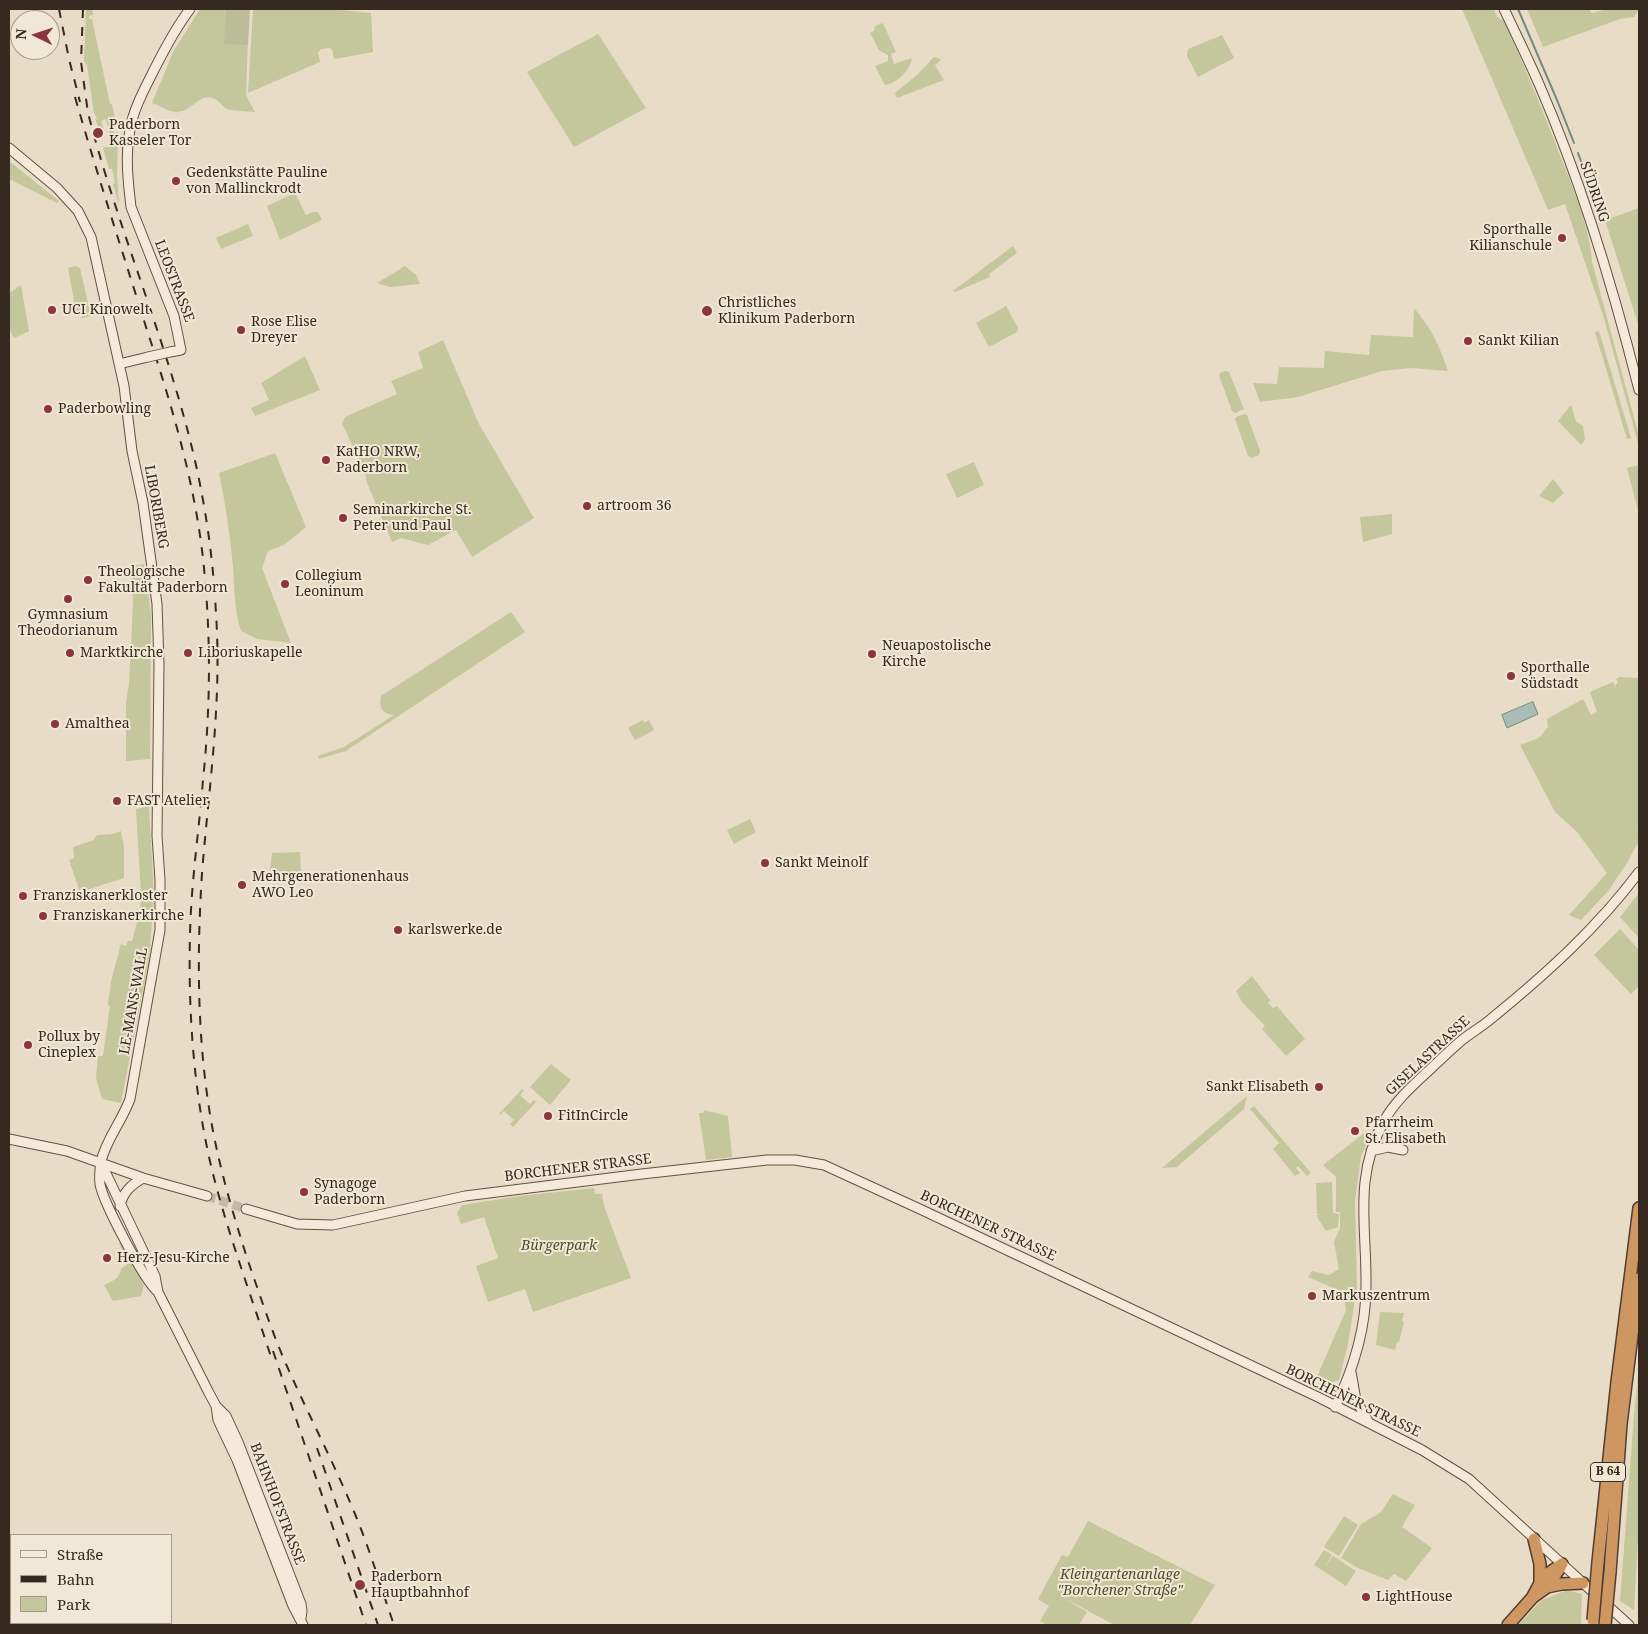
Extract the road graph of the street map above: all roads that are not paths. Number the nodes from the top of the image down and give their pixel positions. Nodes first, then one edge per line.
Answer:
1 (190, 9) edge
2 (1504, 9) edge
3 (9, 148) edge
4 (119, 364) junction
5 (1639, 390) edge
6 (157, 777) joint
7 (1639, 872) edge
8 (9, 1139) edge
9 (1403, 1150) dead end
10 (1371, 1151) junction
11 (101, 1163) junction
12 (143, 1178) junction
13 (207, 1196) tunnel mouth
14 (120, 1206) junction
15 (1639, 1208) edge
16 (246, 1209) tunnel mouth
17 (1639, 1279) edge
18 (158, 1292) junction
19 (1350, 1370) junction
20 (1335, 1407) junction
21 (1369, 1423) junction
22 (1534, 1539) junction
23 (1562, 1564) junction
24 (1583, 1583) junction
25 (1544, 1585) junction
26 (302, 1622) edge
27 (1593, 1623) edge
28 (1508, 1625) edge
29 (1605, 1625) edge
30 (1629, 1625) edge

1 - 4 main road, LEOSTRASSE, bridge
2 - 5 main road, SÜDRING
3 - 4 main road, LIBORIBERG
4 - 6 main road, LIBORIBERG
6 - 11 main road, LE-MANS-WALL
7 - 10 main road, GISELASTRASSE
8 - 11 main road
9 - 10 main road
10 - 19 main road, GISELASTRASSE
11 - 12 main road
11 - 14 main road, BAHNHOFSTRASSE
11 - 18 main road, BAHNHOFSTRASSE
12 - 13 main road
12 - 14 main road
14 - 18 main road, BAHNHOFSTRASSE
15 - 27 highway, B 64, bridge
16 - 20 main road, BORCHENER STRASSE
17 - 29 highway, B 64, bridge
18 - 26 main road, BAHNHOFSTRASSE
19 - 20 main road, GISELASTRASSE
19 - 21 main road
20 - 21 main road, BORCHENER STRASSE
21 - 22 main road, BORCHENER STRASSE
22 - 23 main road, BORCHENER STRASSE
22 - 25 highway
23 - 24 main road, BORCHENER STRASSE
23 - 25 highway
24 - 25 highway
24 - 30 main road, BORCHENER STRASSE
25 - 28 highway

